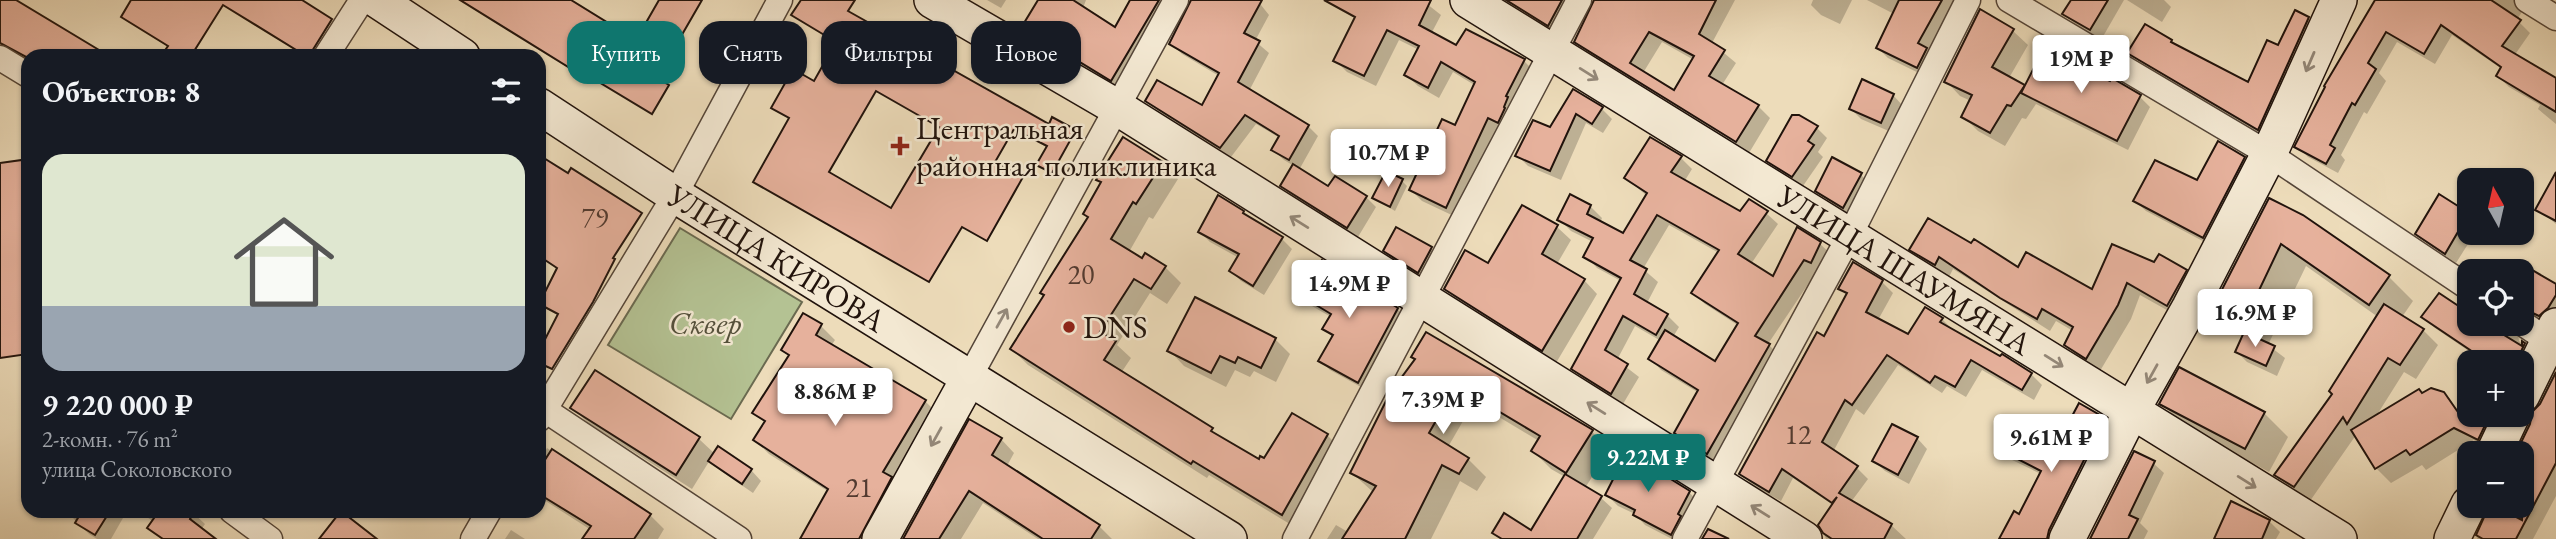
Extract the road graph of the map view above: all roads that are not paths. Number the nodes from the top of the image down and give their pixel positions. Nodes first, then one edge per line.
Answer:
1 (362, 0) edge
2 (377, 0) edge
3 (780, 0) edge
4 (932, 0) edge
5 (1176, 0) edge
6 (1468, 0) edge
7 (1579, 0) edge
8 (1968, 0) edge
9 (2009, 0) edge
10 (2339, 0) edge
11 (2527, 0) edge
12 (2556, 18) edge
13 (330, 49) edge
14 (451, 49) edge
15 (1552, 51) junction
16 (0, 58) edge
17 (21, 71) edge
18 (1118, 108) junction
19 (546, 111) edge
20 (2269, 155) junction
21 (675, 195) junction
22 (1850, 235) junction
23 (2457, 280) edge
24 (1422, 300) junction
25 (2546, 334) edge
26 (2534, 364) edge
27 (969, 378) junction
28 (546, 404) edge
29 (2132, 410) junction
30 (546, 415) edge
31 (1716, 483) junction
32 (242, 518) edge
33 (485, 518) edge
34 (2462, 518) edge
35 (270, 539) edge
36 (474, 539) edge
37 (739, 539) edge
38 (880, 539) edge
39 (1229, 539) edge
40 (1295, 539) edge
41 (1685, 539) edge
42 (1804, 539) edge
43 (2067, 539) edge
44 (2339, 539) edge
45 (2452, 539) edge

1 - 13 street
2 - 14 street
3 - 21 street
4 - 18 street
5 - 18 street
6 - 15 street, УЛИЦА ШАУМЯНА
7 - 15 street
8 - 22 street
9 - 20 street
10 -> 20 street
11 - 12 street
15 -> 22 street, УЛИЦА ШАУМЯНА
15 - 24 street
16 - 17 street
24 -> 18 street
27 -> 18 street
19 - 21 street, УЛИЦА КИРОВА
20 - 23 street
20 -> 29 street
21 - 27 street, УЛИЦА КИРОВА
21 - 28 street
22 -> 29 street, УЛИЦА ШАУМЯНА
22 - 31 street
31 -> 24 street
24 - 40 street
25 - 26 street
27 -> 38 street
27 - 39 street, УЛИЦА КИРОВА
29 - 43 street
29 -> 44 street, УЛИЦА ШАУМЯНА
30 - 37 street
31 - 41 street
42 -> 31 street
32 - 35 street
33 - 36 street
34 - 45 street

